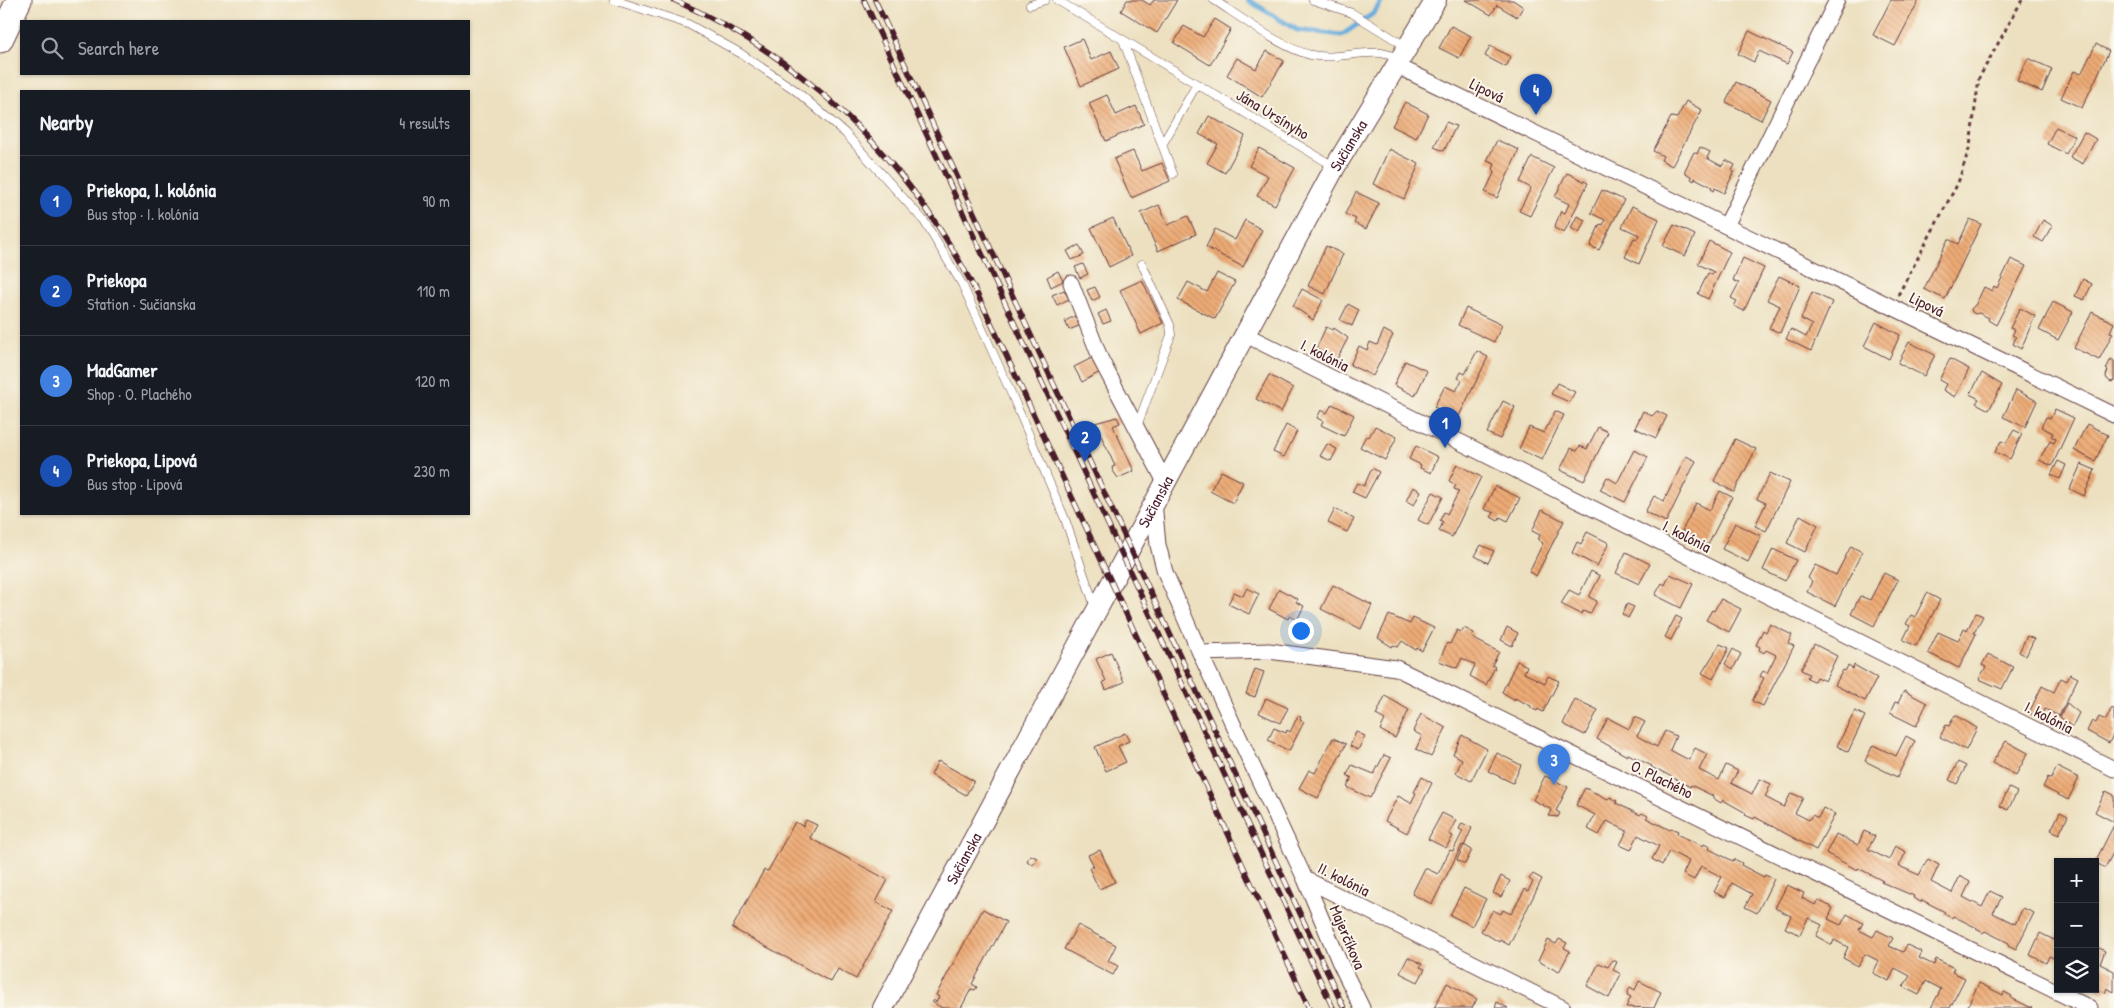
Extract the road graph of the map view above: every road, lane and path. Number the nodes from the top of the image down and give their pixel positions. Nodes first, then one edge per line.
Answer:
1 (19, 0) edge
2 (614, 0) edge
3 (1045, 0) edge
4 (1057, 0) edge
5 (1214, 0) edge
6 (1312, 0) edge
7 (1436, 0) edge
8 (1837, 0) edge
9 (2022, 0) edge
10 (1030, 6) dead end
11 (0, 40) edge
12 (1123, 40) junction
13 (1398, 52) junction
14 (1197, 84) junction
15 (1162, 145) junction
16 (1335, 167) junction
17 (1173, 174) dead end
18 (1726, 226) junction
19 (1142, 264) dead end
20 (1071, 283) dead end
21 (1892, 306) junction
22 (1244, 334) junction
23 (2114, 415) edge
24 (1137, 426) junction
25 (1165, 482) junction
26 (1154, 502) junction
27 (1096, 609) junction
28 (1200, 653) junction
29 (2114, 769) edge
30 (1305, 879) junction
31 (883, 1008) edge
32 (1362, 1008) edge
33 (1564, 1008) edge
34 (2090, 1008) edge

1 - 11 main road
2 - 27 lane
3 - 10 lane
4 - 12 lane, Jána Ursínyho
5 - 13 lane
6 - 13 lane
7 - 13 street, Sučianska
8 - 18 street
9 - 21 path
12 - 14 lane, Jána Ursínyho
12 - 15 lane
13 - 16 street, Sučianska
13 - 18 street, Lipová
14 - 15 lane
14 - 16 lane, Jána Ursínyho
15 - 17 lane
16 - 22 street, Sučianska
18 - 21 street, Lipová
19 - 24 lane
20 - 24 street
21 - 23 street, Lipová
22 - 25 street, Sučianska
22 - 29 street, I. kolónia
24 - 25 street
25 - 26 street, Sučianska
26 - 27 street, Sučianska
26 - 28 street, II. kolónia
27 - 31 street, Sučianska
28 - 30 street, II. kolónia
28 - 34 street, O. Plachého
30 - 32 street, Majerčíkova
30 - 33 street, II. kolónia

